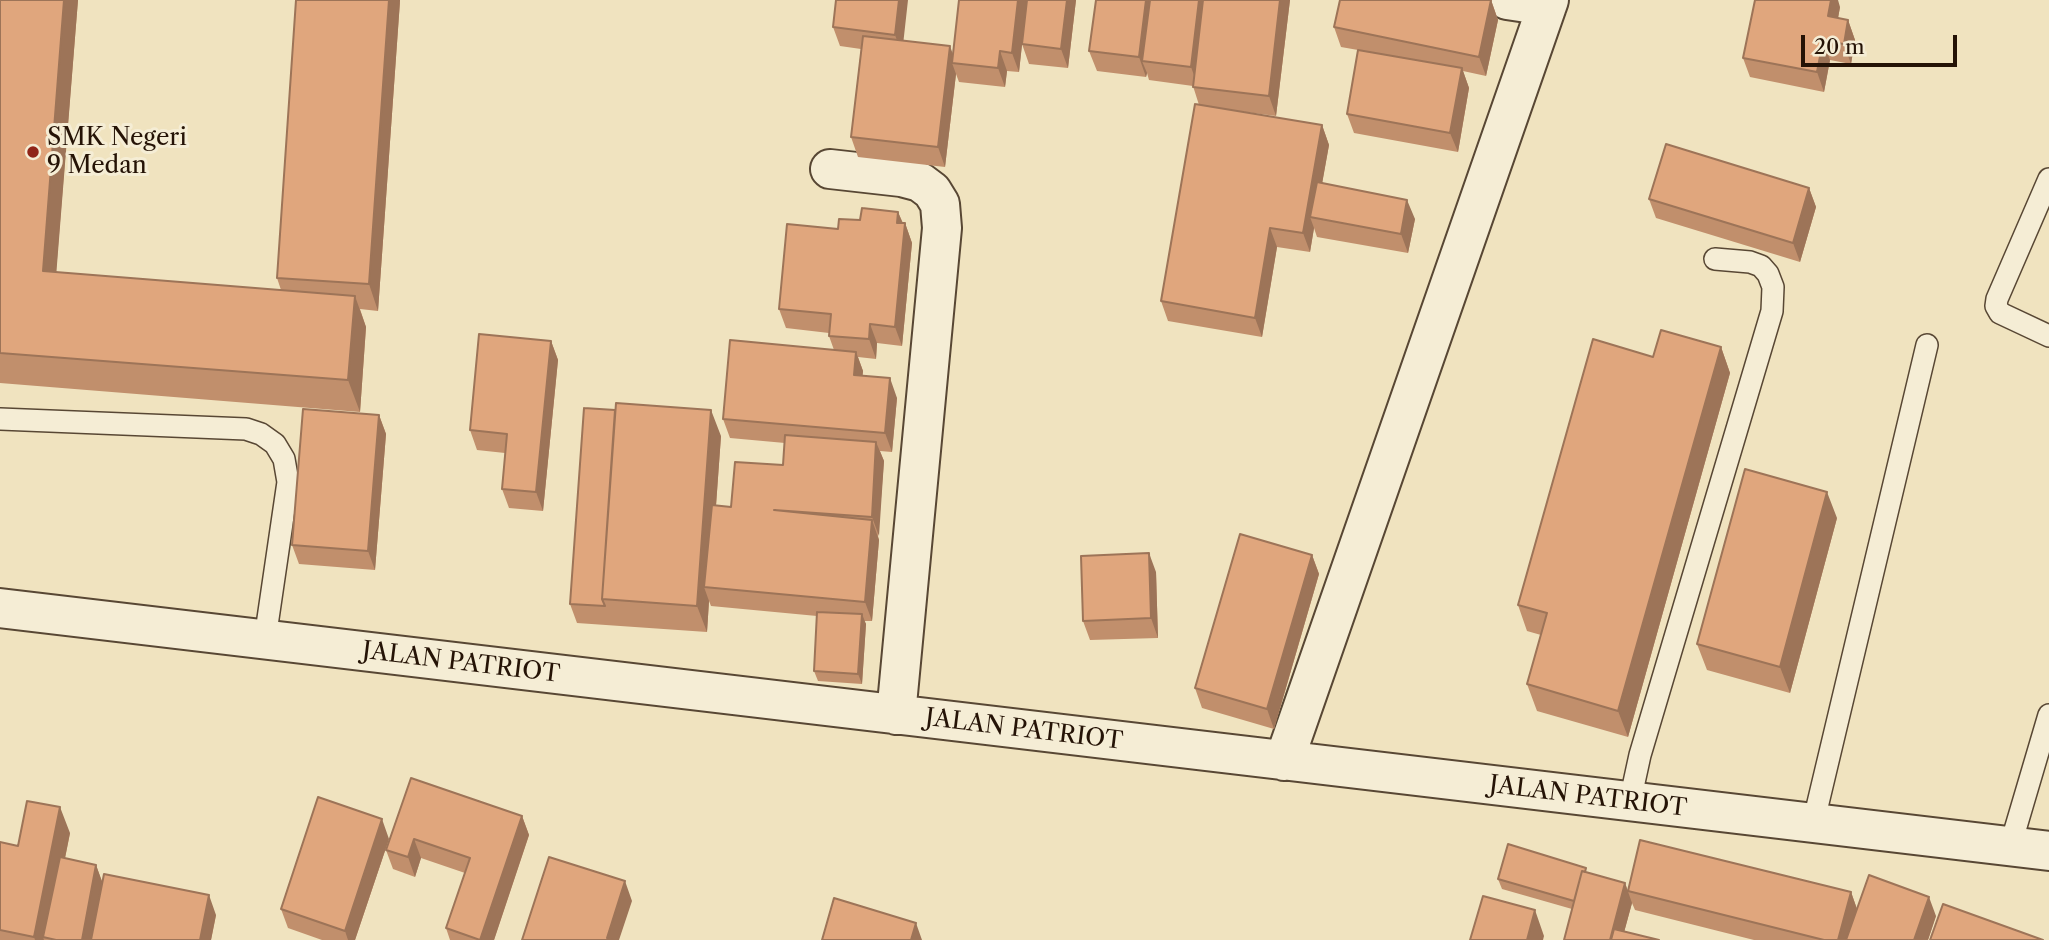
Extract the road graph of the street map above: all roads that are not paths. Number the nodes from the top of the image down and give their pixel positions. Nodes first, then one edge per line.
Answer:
1 (1507, 0) edge
2 (1548, 3) edge
3 (830, 169) dead end
4 (2049, 179) edge
5 (1715, 259) dead end
6 (2049, 336) edge
7 (1927, 345) dead end
8 (0, 419) edge
9 (0, 608) edge
10 (265, 639) junction
11 (896, 715) junction
12 (2049, 715) edge
13 (1284, 761) junction
14 (1630, 802) junction
15 (1813, 824) junction
16 (2010, 847) junction
17 (2049, 852) edge

1 - 2 street
2 - 13 street
3 - 11 street
4 - 6 lane
5 - 14 lane
7 - 15 lane
8 - 10 lane
9 - 10 street, JALAN PATRIOT
10 - 11 street, JALAN PATRIOT
11 - 13 street, JALAN PATRIOT
12 - 16 lane
13 - 14 street, JALAN PATRIOT
14 - 15 street, JALAN PATRIOT
15 - 16 street, JALAN PATRIOT
16 - 17 street, JALAN PATRIOT

